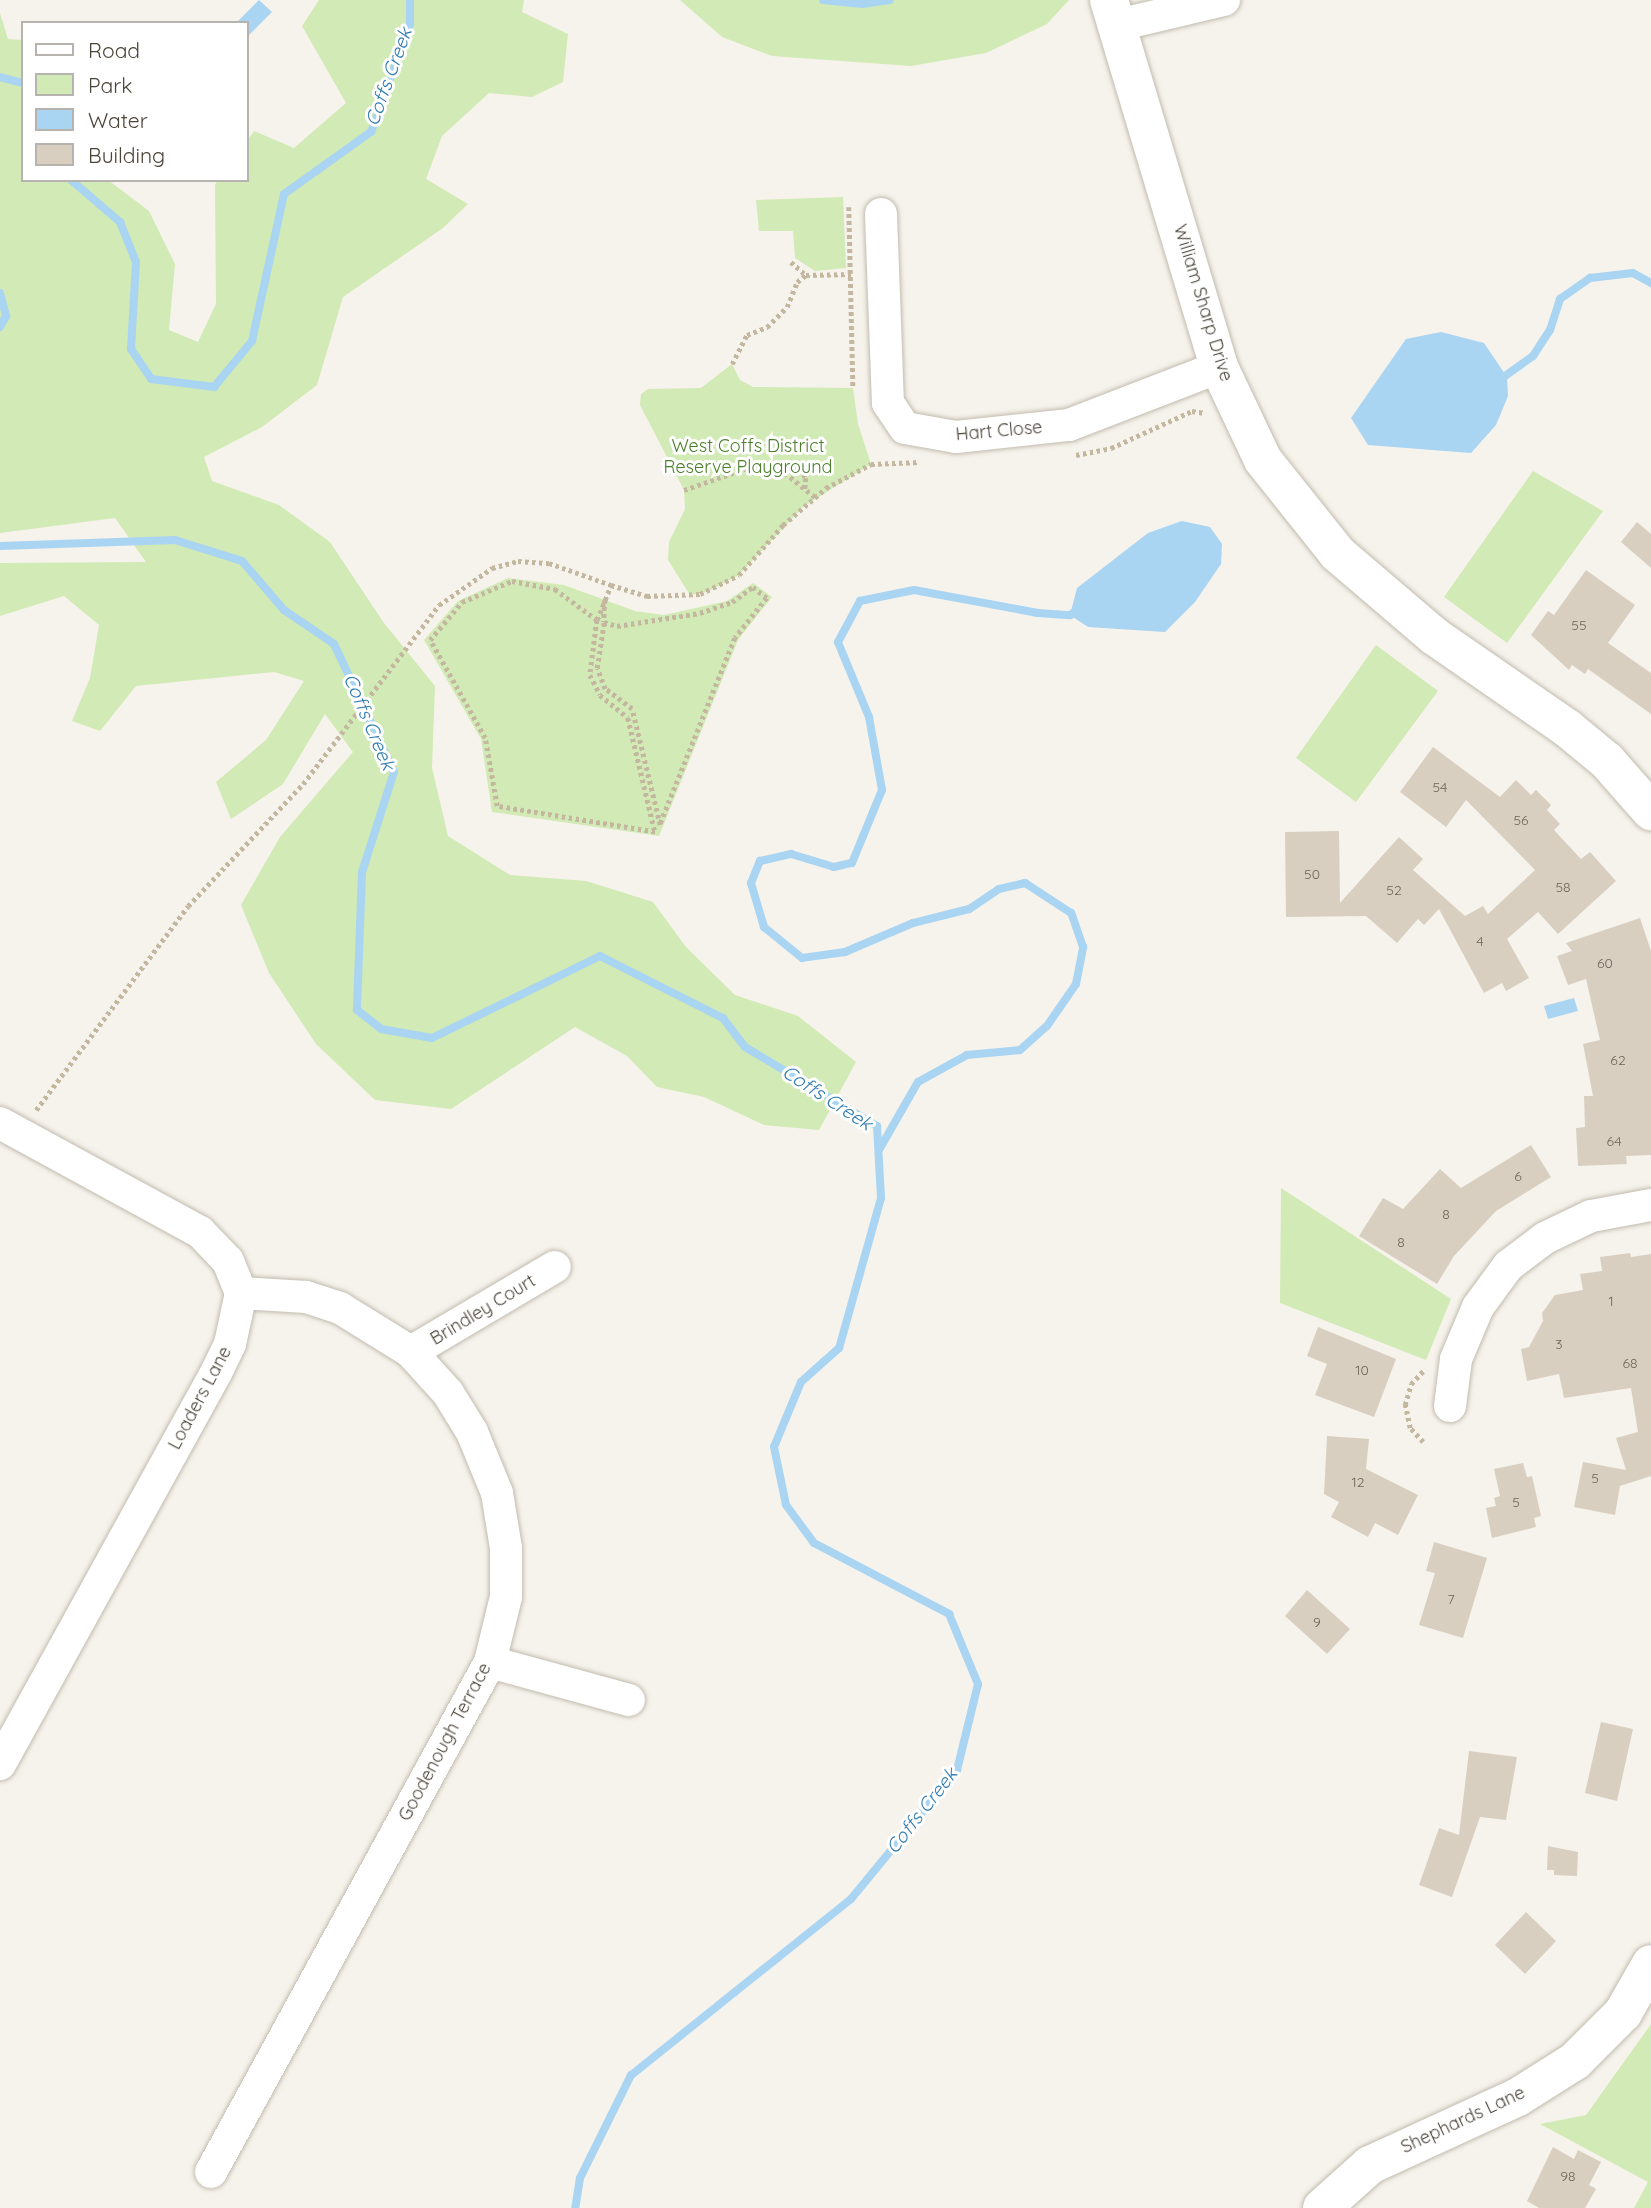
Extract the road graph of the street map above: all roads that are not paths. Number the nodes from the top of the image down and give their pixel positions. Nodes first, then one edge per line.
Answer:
1 (1224, 0) edge
2 (1113, 13) edge
3 (881, 214) dead end
4 (1219, 367) junction
5 (1651, 811) edge
6 (10, 1128) edge
7 (1651, 1205) edge
8 (555, 1267) dead end
9 (241, 1293) junction
10 (411, 1352) junction
11 (1450, 1406) dead end
12 (490, 1662) junction
13 (629, 1700) dead end
14 (0, 1764) edge
15 (1651, 1964) edge
16 (211, 2172) dead end
17 (1322, 2208) edge

1 - 2 street
2 - 4 street, William Sharp Drive
3 - 4 street, Hart Close
4 - 5 street, William Sharp Drive
6 - 9 street
7 - 11 street
8 - 10 street, Brindley Court
9 - 10 street, Goodenough Terrace
9 - 14 street, Loaders Lane
10 - 12 street, Goodenough Terrace
12 - 13 street
12 - 16 street, Goodenough Terrace
15 - 17 street, Shephards Lane

